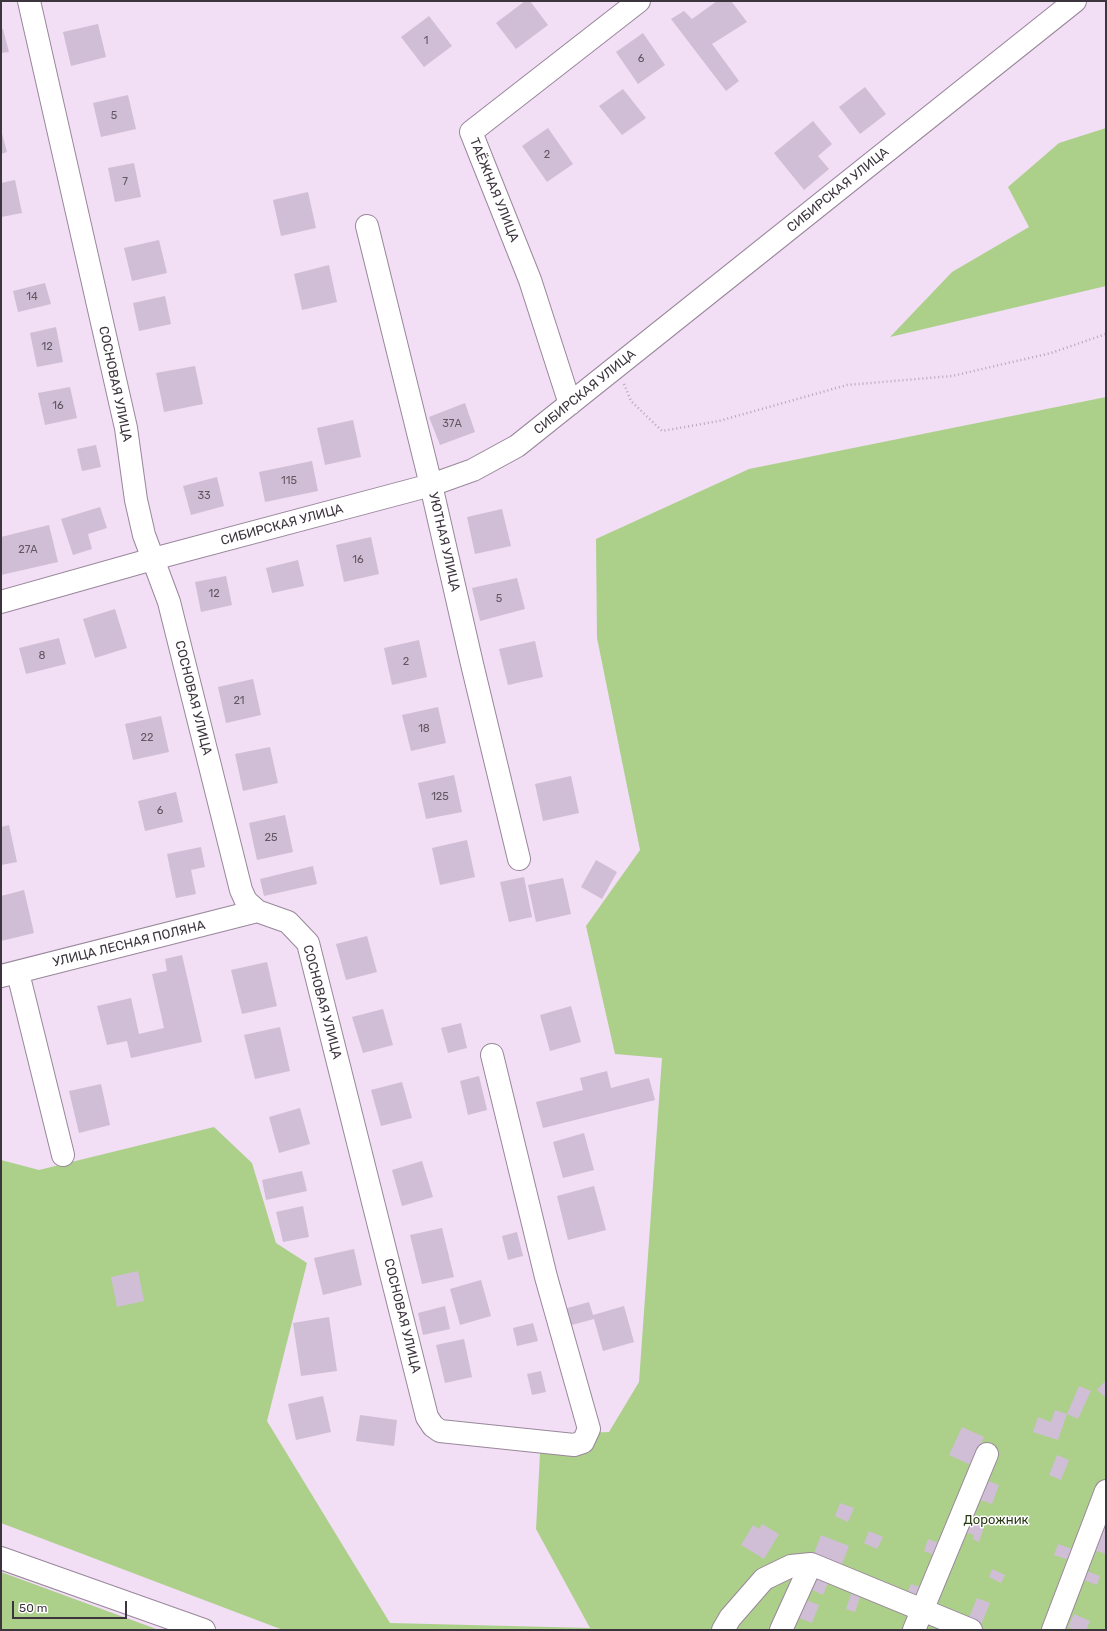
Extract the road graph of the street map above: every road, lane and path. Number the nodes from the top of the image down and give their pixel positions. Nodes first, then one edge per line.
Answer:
1 (29, 1) edge
2 (639, 1) edge
3 (1075, 1) edge
4 (367, 226) dead end
5 (1106, 334) edge
6 (616, 367) junction
7 (570, 404) junction
8 (432, 485) junction
9 (153, 559) junction
10 (1, 602) edge
11 (519, 859) dead end
12 (257, 911) junction
13 (10, 974) edge
14 (492, 1055) dead end
15 (63, 1155) dead end
16 (987, 1454) dead end
17 (1106, 1491) edge
18 (1, 1558) edge
19 (810, 1564) junction
20 (918, 1620) edge
21 (204, 1630) edge
22 (723, 1630) edge
23 (781, 1630) edge
24 (971, 1630) edge
25 (1053, 1630) edge

1 - 9 street, СОСНОВАЯ УЛИЦА
2 - 7 street, ТАЁЖНАЯ УЛИЦА
3 - 6 street, СИБИРСКАЯ УЛИЦА
4 - 8 street, УЮТНАЯ УЛИЦА
5 - 6 path
6 - 7 street, СИБИРСКАЯ УЛИЦА
7 - 8 street, СИБИРСКАЯ УЛИЦА
8 - 9 street, СИБИРСКАЯ УЛИЦА
8 - 11 street, УЮТНАЯ УЛИЦА
9 - 10 street, СИБИРСКАЯ УЛИЦА
9 - 12 street, СОСНОВАЯ УЛИЦА
12 - 13 street, УЛИЦА ЛЕСНАЯ ПОЛЯНА
12 - 14 street, СОСНОВАЯ УЛИЦА
13 - 15 street
16 - 20 street
17 - 25 street
18 - 21 street
19 - 20 street
19 - 22 street
19 - 23 street
20 - 24 street

